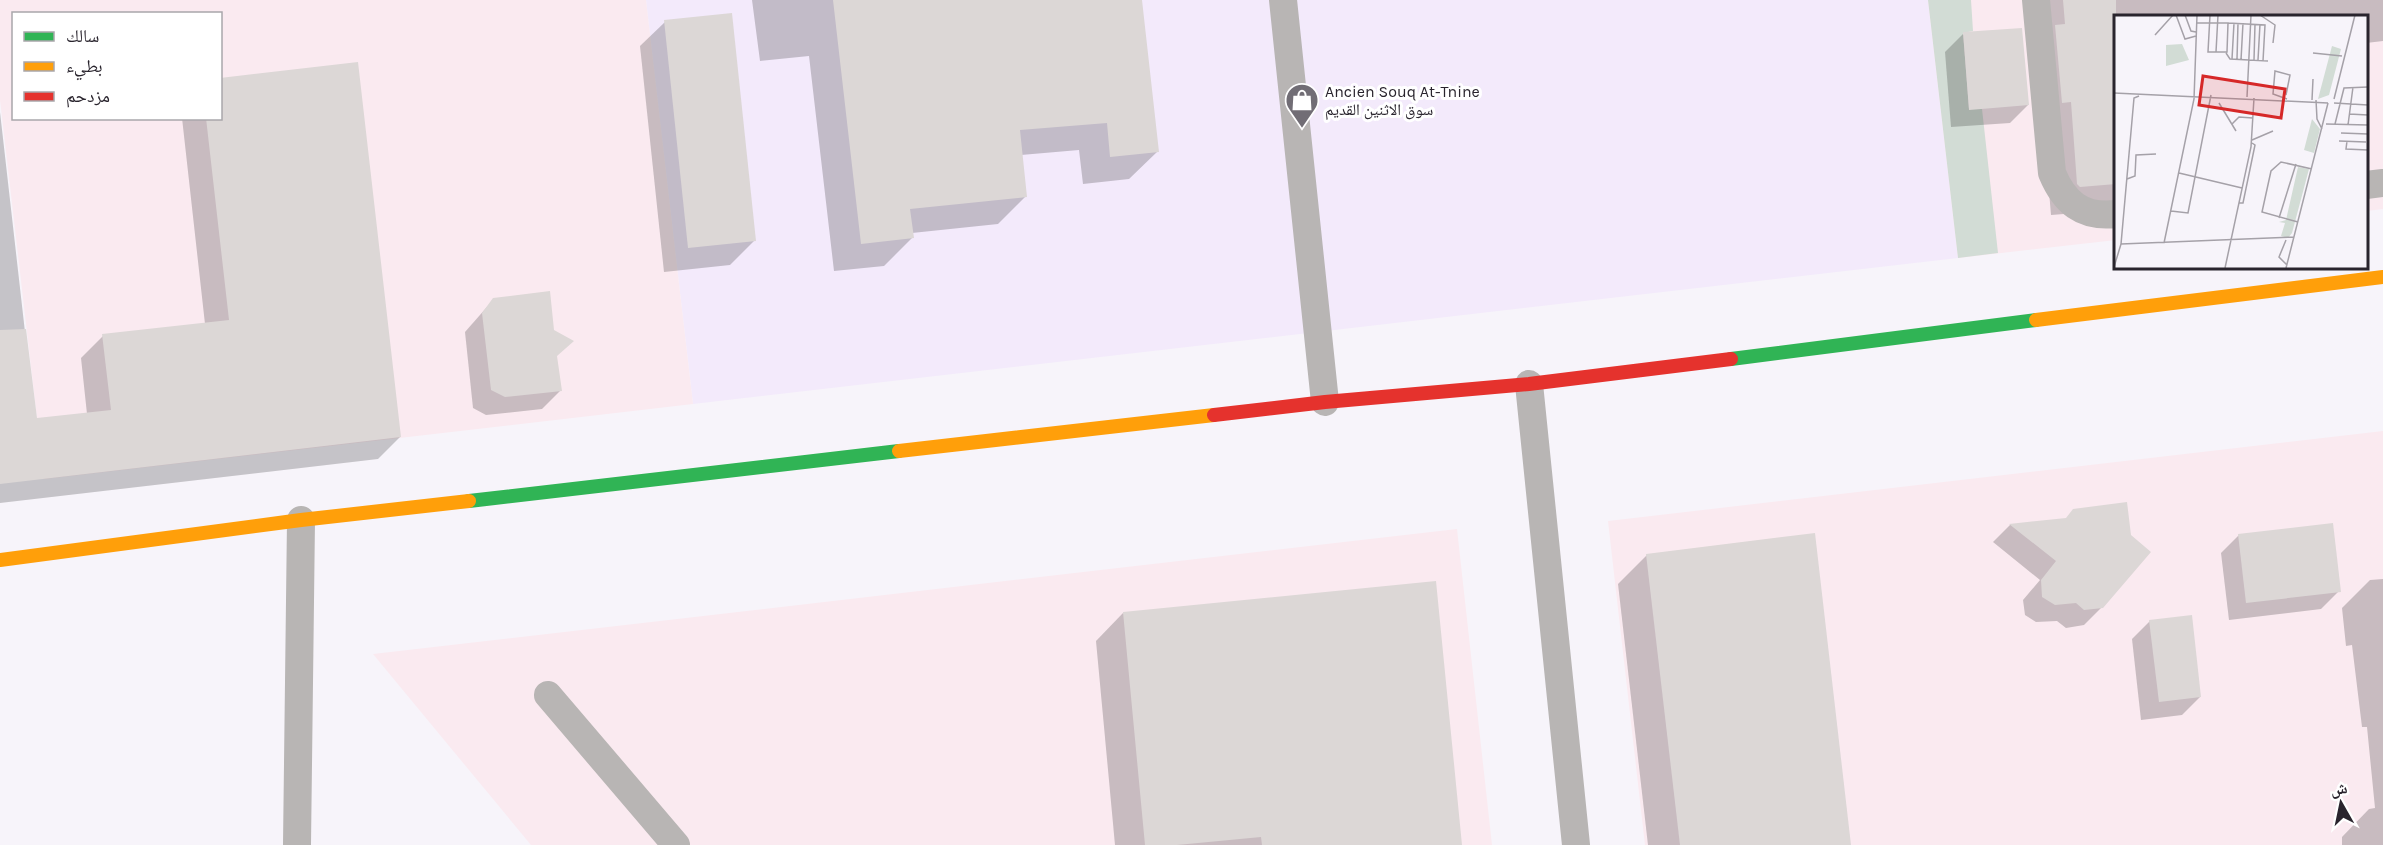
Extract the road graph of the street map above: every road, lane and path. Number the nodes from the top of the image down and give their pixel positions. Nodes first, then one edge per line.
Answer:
1 (1283, 0) edge
2 (2036, 0) edge
3 (2383, 183) edge
4 (2368, 185) edge
5 (2114, 214) edge
6 (2383, 277) edge
7 (1529, 384) junction
8 (1325, 402) junction
9 (301, 520) junction
10 (0, 560) edge
11 (548, 695) dead end
12 (297, 845) edge
13 (676, 845) edge
14 (1576, 845) edge

1 - 8 lane
2 - 5 lane
3 - 4 lane
6 - 7 street
7 - 8 street
7 - 14 lane
8 - 9 street
9 - 10 street
9 - 12 lane
11 - 13 lane

